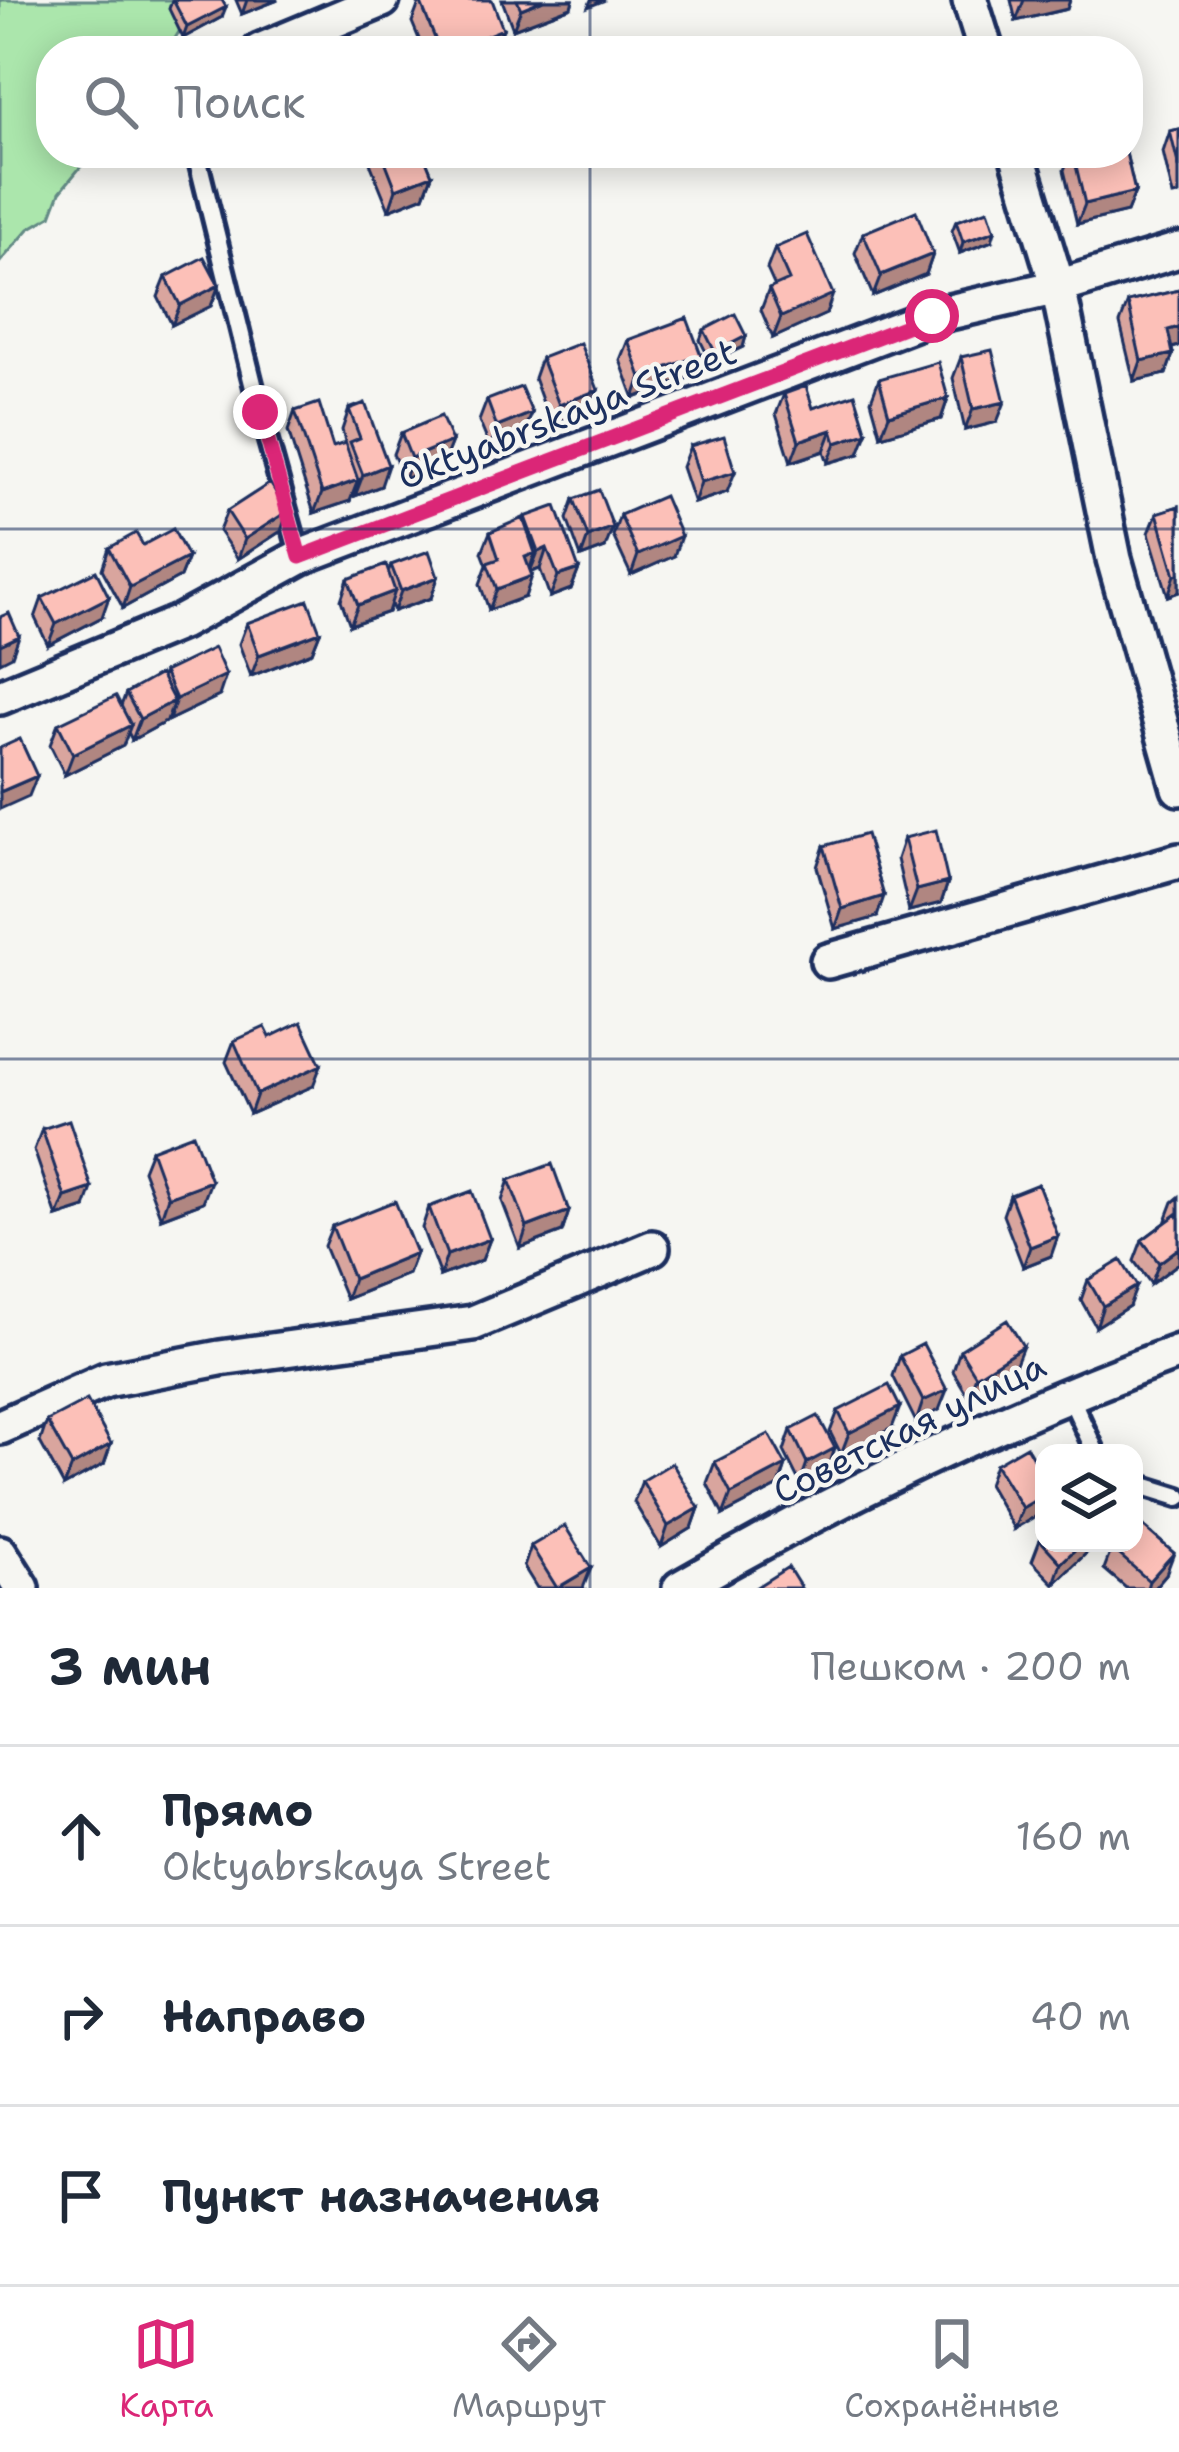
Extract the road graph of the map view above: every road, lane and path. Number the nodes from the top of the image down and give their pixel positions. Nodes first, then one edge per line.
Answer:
1 (382, 0) edge
2 (970, 0) edge
3 (296, 36) edge
4 (981, 36) edge
5 (200, 168) edge
6 (1022, 168) edge
7 (1179, 250) edge
8 (1058, 287) junction
9 (300, 557) junction
10 (0, 697) edge
11 (1179, 788) edge
12 (1179, 861) edge
13 (828, 961) dead end
14 (652, 1248) dead end
15 (1179, 1352) edge
16 (1069, 1393) junction
17 (0, 1427) edge
18 (1092, 1444) edge
19 (1143, 1486) edge
20 (1179, 1497) edge
21 (0, 1553) edge
22 (22, 1588) edge
23 (680, 1588) edge

1 - 3 street
2 - 4 street
5 - 9 lane
6 - 8 street
7 - 8 street, Oktyabrskaya Street
8 - 9 street, Oktyabrskaya Street
8 - 11 street
9 - 10 street, Oktyabrskaya Street
12 - 13 street
14 - 17 street
15 - 16 street, Советская улица
16 - 18 lane
16 - 23 street, Советская улица
19 - 20 lane
21 - 22 street

